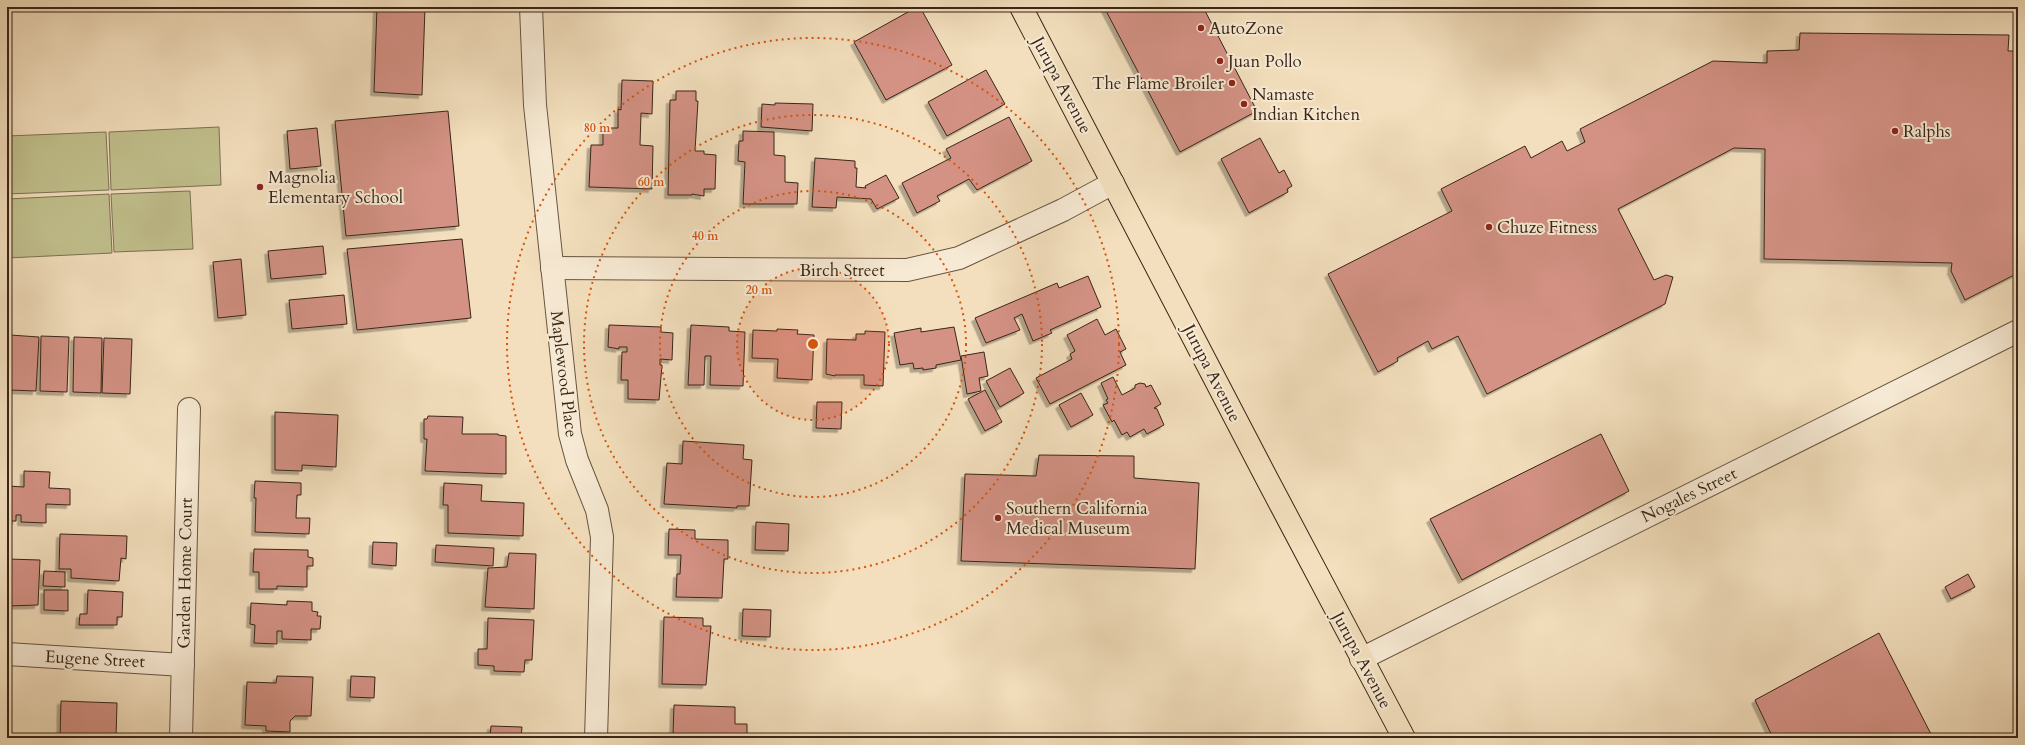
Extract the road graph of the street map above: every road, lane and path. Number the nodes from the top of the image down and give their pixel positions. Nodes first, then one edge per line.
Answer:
1 (531, 7) edge
2 (1021, 7) edge
3 (1113, 183) junction
4 (552, 268) junction
5 (2018, 331) edge
6 (189, 409) dead end
7 (7, 654) edge
8 (1361, 659) junction
9 (183, 664) junction
10 (181, 738) edge
11 (596, 738) edge
12 (1404, 738) edge

1 - 4 street, Maplewood Place
2 - 3 main road, Jurupa Avenue
3 - 4 street, Birch Street
3 - 8 main road, Jurupa Avenue
4 - 11 street, Maplewood Place
5 - 8 street, Nogales Street
6 - 9 street, Garden Home Court
7 - 9 street, Eugene Street
8 - 12 main road, Jurupa Avenue
9 - 10 street, Garden Home Court

